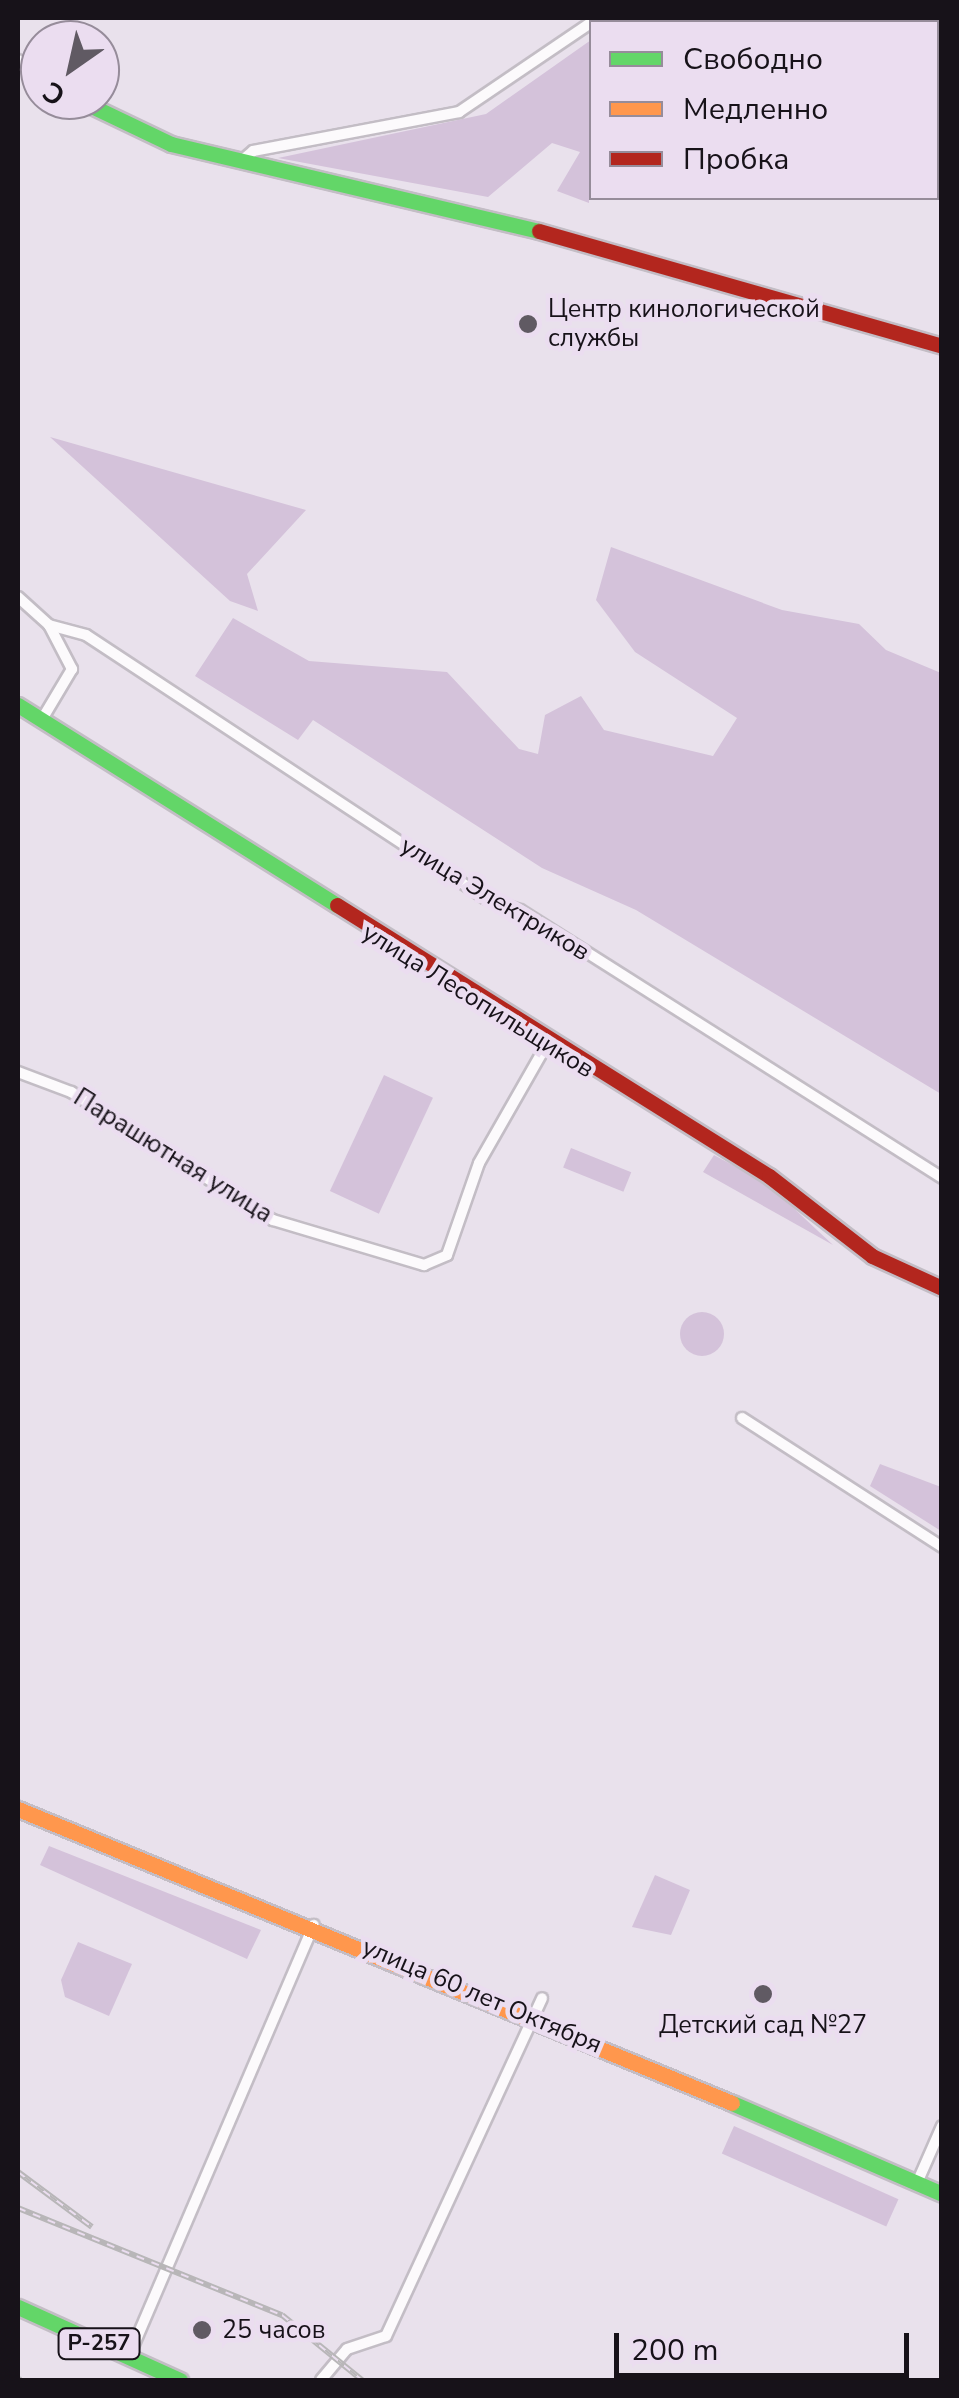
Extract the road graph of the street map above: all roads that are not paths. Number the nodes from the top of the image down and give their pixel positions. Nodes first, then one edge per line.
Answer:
1 (589, 24) edge
2 (120, 120) edge
3 (240, 163) junction
4 (942, 346) edge
5 (18, 598) edge
6 (49, 625) junction
7 (18, 706) edge
8 (40, 722) junction
9 (547, 1044) junction
10 (18, 1072) edge
11 (942, 1178) edge
12 (942, 1288) edge
13 (742, 1418) dead end
14 (942, 1547) edge
15 (18, 1809) edge
16 (314, 1926) junction
17 (542, 1998) dead end
18 (532, 2016) junction
19 (942, 2126) edge
20 (917, 2183) junction
21 (942, 2194) edge
22 (18, 2307) edge
23 (128, 2357) junction
24 (180, 2380) edge
25 (321, 2380) edge

1 - 3 street
2 - 3 main road
3 - 4 main road
5 - 6 street
6 - 8 street
6 - 11 street, улица Электриков
7 - 8 main road, улица Лесопильщиков
8 - 9 main road, улица Лесопильщиков
9 - 10 street, Парашютная улица
9 - 12 main road, улица Лесопильщиков
13 - 14 street
15 - 16 main road, улица 60 лет Октября
16 - 18 main road, улица 60 лет Октября
16 - 23 street
17 - 18 street
18 - 20 main road, улица 60 лет Октября
18 - 25 street
19 - 20 street
20 - 21 main road, улица 60 лет Октября
22 - 23 main road, Р-257
23 - 24 main road, Р-257

